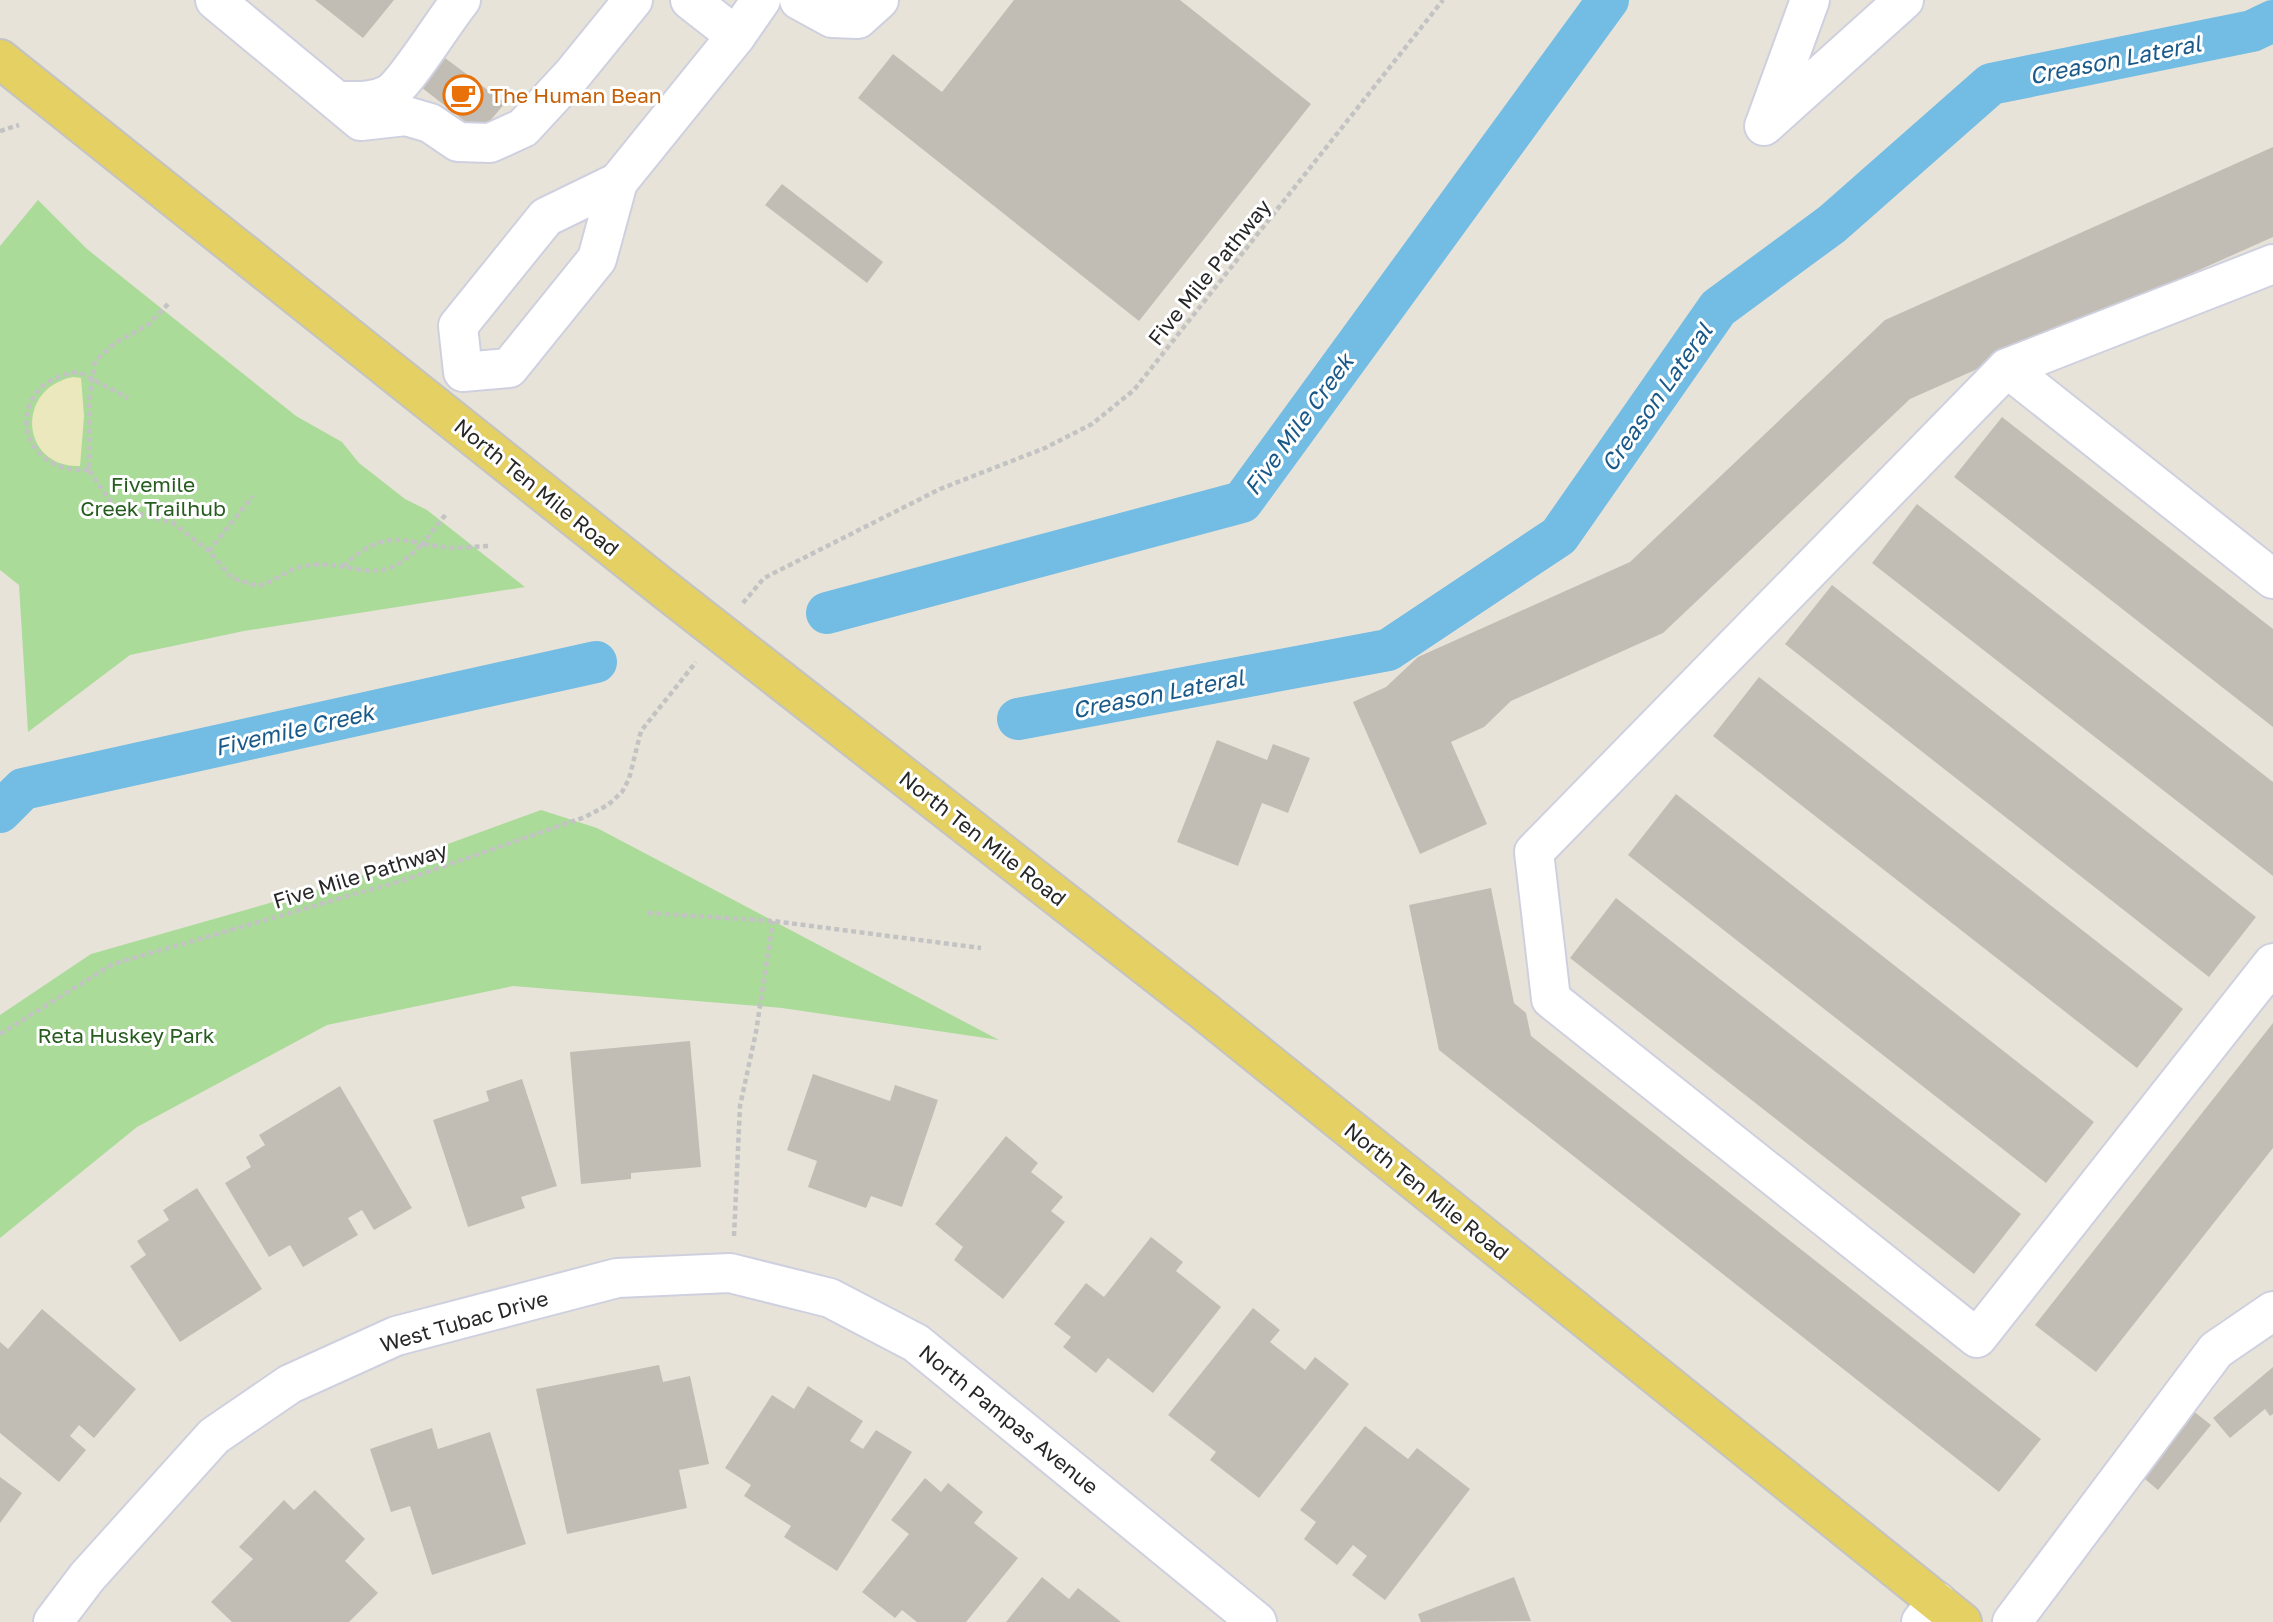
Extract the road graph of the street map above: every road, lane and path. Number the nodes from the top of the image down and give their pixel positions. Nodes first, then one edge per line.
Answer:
1 (215, 0) edge
2 (461, 0) edge
3 (633, 0) edge
4 (690, 0) edge
5 (761, 0) edge
6 (799, 0) edge
7 (879, 0) edge
8 (1443, 0) edge
9 (1810, 0) edge
10 (1904, 0) edge
11 (736, 36) junction
12 (0, 58) edge
13 (404, 80) junction
14 (338, 100) junction
15 (490, 143) junction
16 (618, 182) junction
17 (2273, 264) edge
18 (167, 304) dead end
19 (2007, 368) junction
20 (463, 372) junction
21 (92, 376) junction
22 (128, 398) dead end
23 (436, 406) junction
24 (89, 470) junction
25 (253, 496) dead end
26 (447, 513) dead end
27 (422, 544) junction
28 (489, 547) dead end
29 (209, 551) junction
30 (342, 566) junction
31 (764, 578) dead end
32 (2273, 579) edge
33 (674, 690) dead end
34 (648, 913) dead end
35 (773, 920) junction
36 (981, 948) dead end
37 (2273, 963) edge
38 (0, 1034) edge
39 (732, 1259) junction
40 (2273, 1311) edge
41 (1940, 1615) edge
42 (53, 1622) edge
43 (1256, 1622) edge
44 (2012, 1622) edge

1 - 14 street
2 - 13 street
3 - 15 street
4 - 11 street
5 - 11 street
6 - 7 street
8 - 31 path, Five Mile Pathway
9 - 10 street
11 - 16 street
12 - 23 main road, North Ten Mile Road
13 - 14 street
13 - 15 street
14 - 15 street
16 - 20 street
16 - 20 street
17 - 19 street
18 - 21 path
19 - 32 street
19 - 37 street
20 - 23 street
21 - 22 path
21 - 24 path
21 - 24 path
23 - 41 main road, North Ten Mile Road
24 - 29 path
25 - 29 path
26 - 27 path
27 - 28 path
27 - 30 path
27 - 30 path
29 - 30 path
33 - 38 path, Five Mile Pathway
34 - 35 path
35 - 36 path
35 - 39 path
39 - 42 street, West Tubac Drive
39 - 43 street, North Pampas Avenue
40 - 44 street

